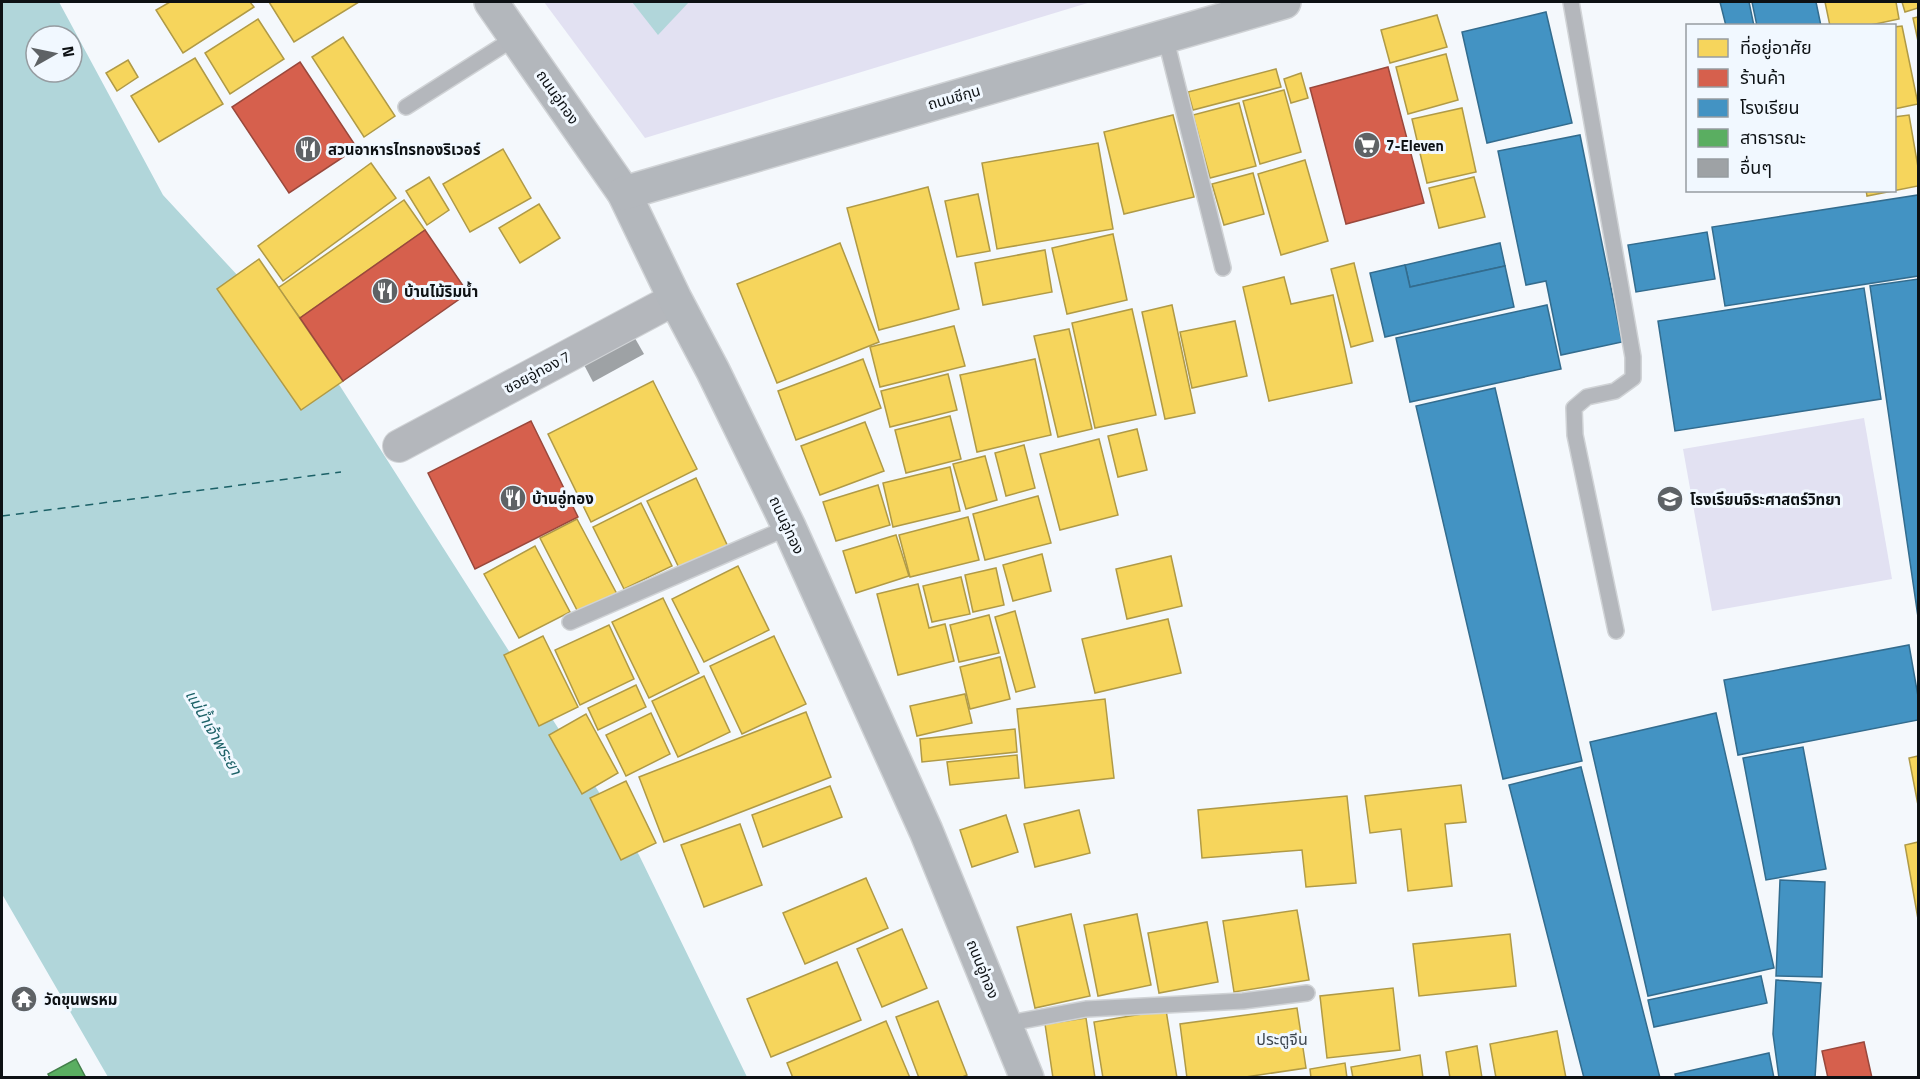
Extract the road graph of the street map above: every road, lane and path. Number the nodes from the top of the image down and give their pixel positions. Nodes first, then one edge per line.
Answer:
1 (491, 2) edge
2 (1278, 2) edge
3 (1571, 2) edge
4 (1165, 36) junction
5 (516, 37) junction
6 (406, 107) dead end
7 (624, 193) junction
8 (1223, 268) dead end
9 (675, 299) junction
10 (399, 446) dead end
11 (789, 527) junction
12 (570, 622) dead end
13 (1616, 631) dead end
14 (1306, 993) dead end
15 (1005, 1024) junction
16 (1027, 1077) edge

1 - 5 main road, ถนนอู่ทอง
2 - 4 main road, ถนนชีกุน
3 - 13 lane
4 - 7 main road, ถนนชีกุน
4 - 8 lane
5 - 6 lane
5 - 7 main road, ถนนอู่ทอง
7 - 9 main road, ถนนอู่ทอง
9 - 10 street, ซอยอู่ทอง 7
9 - 11 main road, ถนนอู่ทอง
11 - 12 lane
11 - 15 main road, ถนนอู่ทอง
14 - 15 lane
15 - 16 main road, ถนนอู่ทอง

